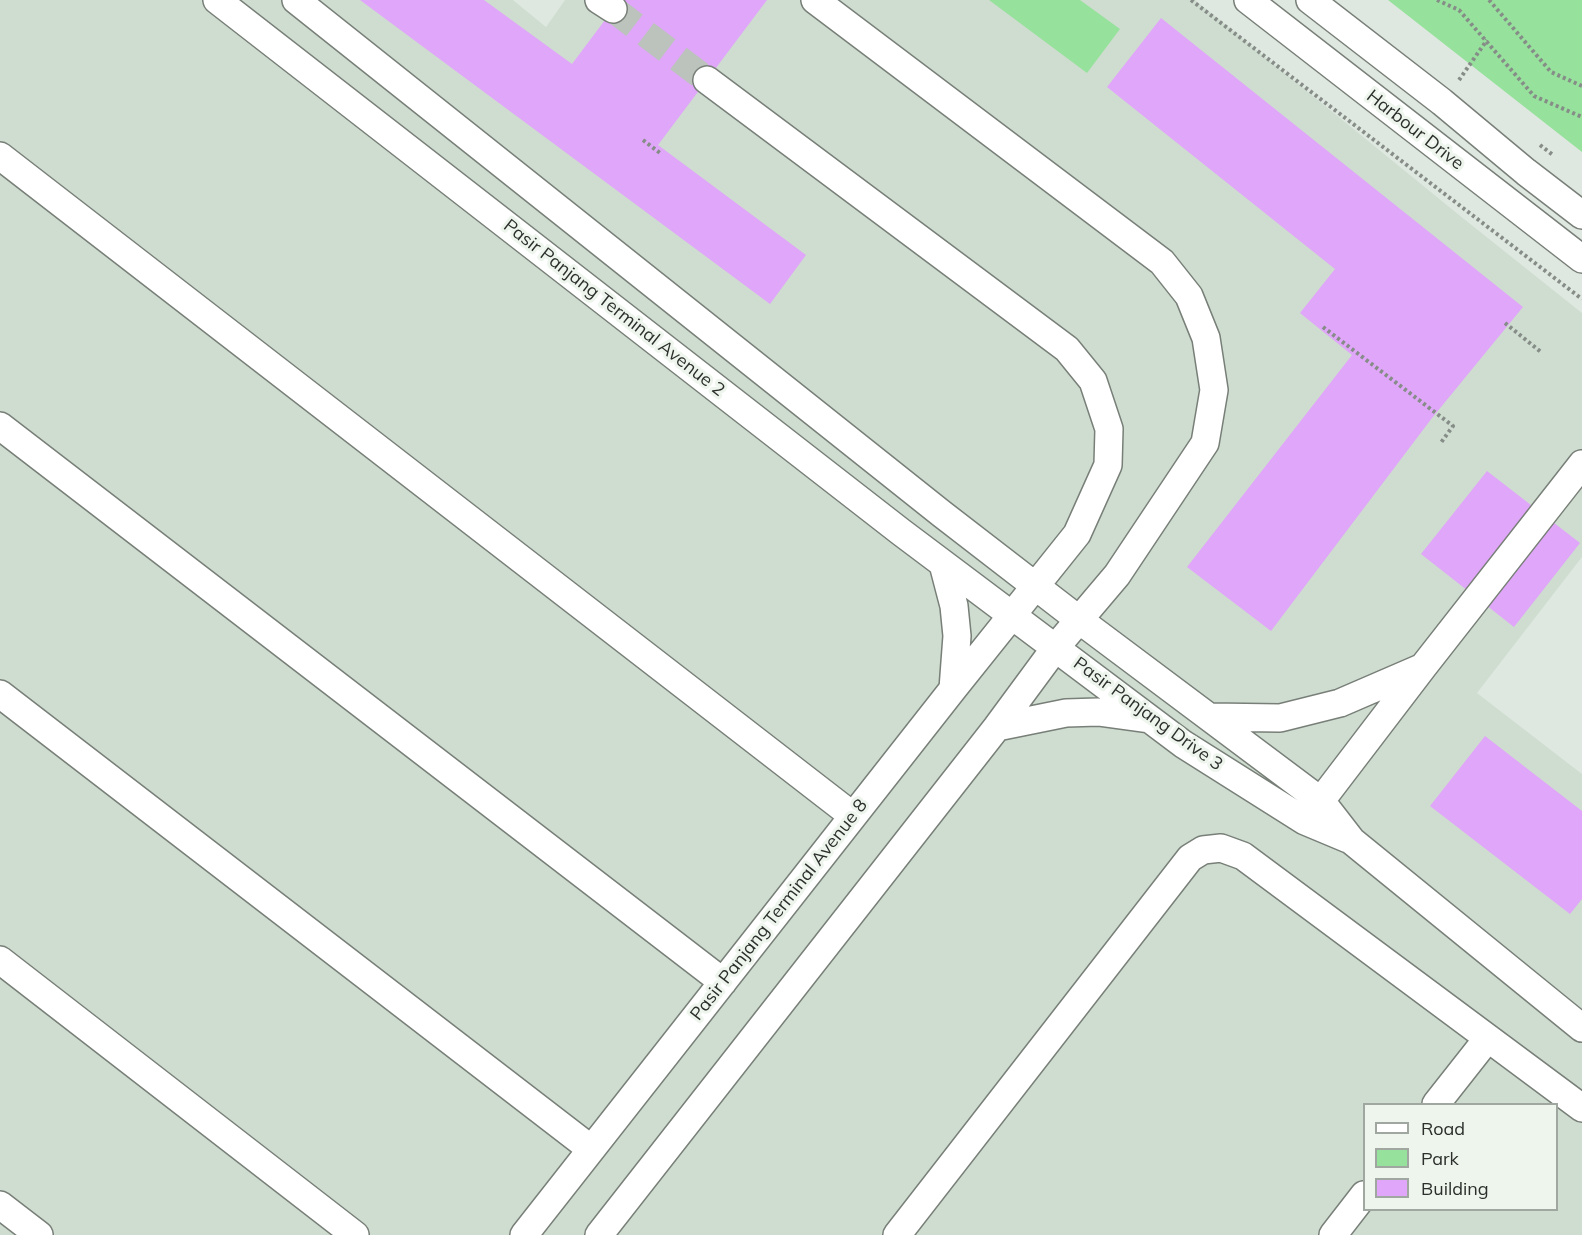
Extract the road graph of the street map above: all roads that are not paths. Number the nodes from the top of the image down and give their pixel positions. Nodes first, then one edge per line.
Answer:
1 (217, 0) edge
2 (296, 0) edge
3 (815, 0) edge
4 (1248, 0) edge
5 (1310, 0) edge
6 (707, 80) tunnel mouth
7 (0, 156) edge
8 (1526, 172) junction
9 (1503, 198) junction
10 (1582, 215) edge
11 (1582, 259) edge
12 (0, 426) edge
13 (1582, 465) edge
14 (943, 564) junction
15 (1035, 585) junction
16 (1011, 615) junction
17 (1078, 619) junction
18 (1056, 647) junction
19 (1423, 667) junction
20 (953, 688) junction
21 (0, 694) edge
22 (1210, 717) junction
23 (1150, 719) junction
24 (997, 727) junction
25 (1313, 811) junction
26 (853, 816) junction
27 (0, 960) edge
28 (723, 982) junction
29 (1582, 1028) edge
30 (1488, 1038) junction
31 (1437, 1103) edge
32 (1582, 1108) edge
33 (591, 1149) junction
34 (1363, 1198) edge
35 (0, 1205) edge
36 (39, 1235) edge
37 (355, 1235) edge
38 (524, 1235) edge
39 (599, 1235) edge
40 (897, 1235) edge
41 (1333, 1235) edge

1 - 14 street, Pasir Panjang Terminal Avenue 2
2 - 15 street
3 - 17 street
4 - 9 street, Harbour Drive
5 - 8 street, Harbour Drive
6 - 15 street, Pasir Panjang Terminal Avenue 8
7 - 26 street
8 - 9 street
8 - 10 street, Harbour Drive
9 - 11 street, Harbour Drive
12 - 28 street
13 - 19 street
14 - 16 street, Pasir Panjang Terminal Avenue 2
14 - 20 street
15 - 16 street, Pasir Panjang Terminal Avenue 8
15 - 17 street, Pasir Panjang Drive 3
16 - 18 street, Pasir Panjang Drive 3
16 - 20 street, Pasir Panjang Terminal Avenue 8
17 - 18 street
17 - 22 street, Pasir Panjang Drive 3
18 - 23 street, Pasir Panjang Drive 3
18 - 24 street
19 - 22 street
19 - 25 street
20 - 26 street, Pasir Panjang Terminal Avenue 8
21 - 33 street
22 - 25 street, Pasir Panjang Drive 3
23 - 24 street
23 - 25 street, Pasir Panjang Drive 3
24 - 39 street
25 - 29 street, Pasir Panjang Drive 3
26 - 28 street, Pasir Panjang Terminal Avenue 8
27 - 37 street
28 - 33 street, Pasir Panjang Terminal Avenue 8
30 - 31 street
30 - 32 street
30 - 40 street
33 - 38 street, Pasir Panjang Terminal Avenue 8
34 - 41 street
35 - 36 street

